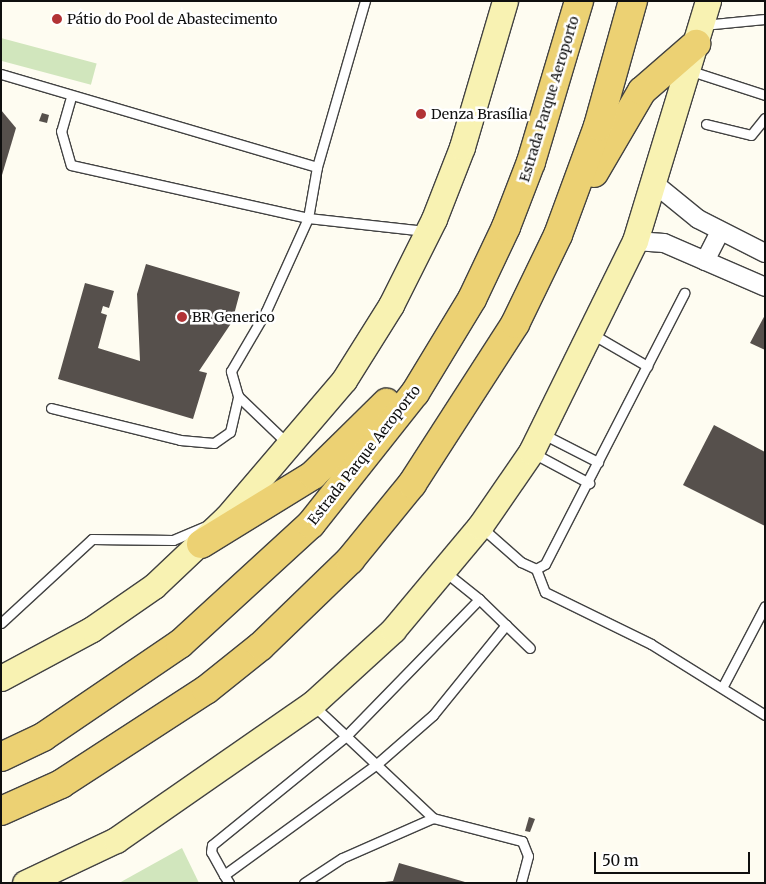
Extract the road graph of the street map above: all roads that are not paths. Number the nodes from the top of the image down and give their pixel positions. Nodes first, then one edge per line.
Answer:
1 (365, 1) edge
2 (505, 1) edge
3 (579, 1) edge
4 (633, 1) edge
5 (708, 1) edge
6 (765, 19) edge
7 (698, 34) junction
8 (688, 70) junction
9 (1, 74) edge
10 (765, 95) edge
11 (71, 97) junction
12 (765, 118) edge
13 (706, 124) dead end
14 (317, 167) junction
15 (655, 184) junction
16 (308, 218) junction
17 (428, 231) junction
18 (720, 232) junction
19 (558, 235) junction
20 (635, 241) junction
21 (765, 253) edge
22 (706, 261) junction
23 (765, 287) edge
24 (684, 293) dead end
25 (460, 320) junction
26 (592, 334) junction
27 (647, 366) junction
28 (238, 396) junction
29 (51, 408) dead end
30 (535, 442) junction
31 (290, 446) junction
32 (598, 462) junction
33 (588, 483) junction
34 (226, 517) junction
35 (480, 526) junction
36 (201, 544) junction
37 (536, 569) junction
38 (444, 571) junction
39 (479, 599) junction
40 (765, 606) edge
41 (1, 624) edge
42 (506, 625) junction
43 (530, 648) dead end
44 (1, 678) edge
45 (723, 686) junction
46 (312, 704) junction
47 (765, 715) edge
48 (346, 736) junction
49 (1, 757) edge
50 (378, 763) junction
51 (1, 811) edge
52 (433, 818) junction
53 (227, 879) edge
54 (25, 883) edge
55 (304, 883) edge
56 (522, 883) edge

1 - 14 lane
2 - 17 street
3 - 25 main road, Estrada Parque Aeroporto
4 - 19 main road
5 - 7 street
6 - 7 lane
7 - 8 street
7 - 19 main road
8 - 10 lane
8 - 15 street
9 - 11 lane
11 - 14 lane
11 - 16 lane
12 - 13 lane
14 - 16 lane
15 - 18 street
15 - 20 street
16 - 17 lane
16 - 28 lane
17 - 31 street
18 - 21 street
18 - 22 street
19 - 51 main road
20 - 22 street
20 - 26 street
22 - 23 street
24 - 27 lane
25 - 36 main road
25 - 49 main road, Estrada Parque Aeroporto
26 - 27 lane
26 - 30 street
27 - 32 lane
28 - 29 lane
28 - 31 lane
30 - 32 lane
30 - 33 lane
30 - 35 street
31 - 34 street
32 - 33 lane
33 - 37 lane
34 - 36 street
34 - 41 lane
35 - 37 lane
35 - 38 street
36 - 44 street
37 - 45 lane
38 - 39 lane
38 - 46 street
39 - 42 lane
39 - 48 lane
40 - 45 lane
42 - 43 lane
42 - 50 lane
45 - 47 lane
46 - 48 lane
46 - 54 street
48 - 50 lane
48 - 53 lane
50 - 52 lane
50 - 53 lane
52 - 55 lane
52 - 56 lane

